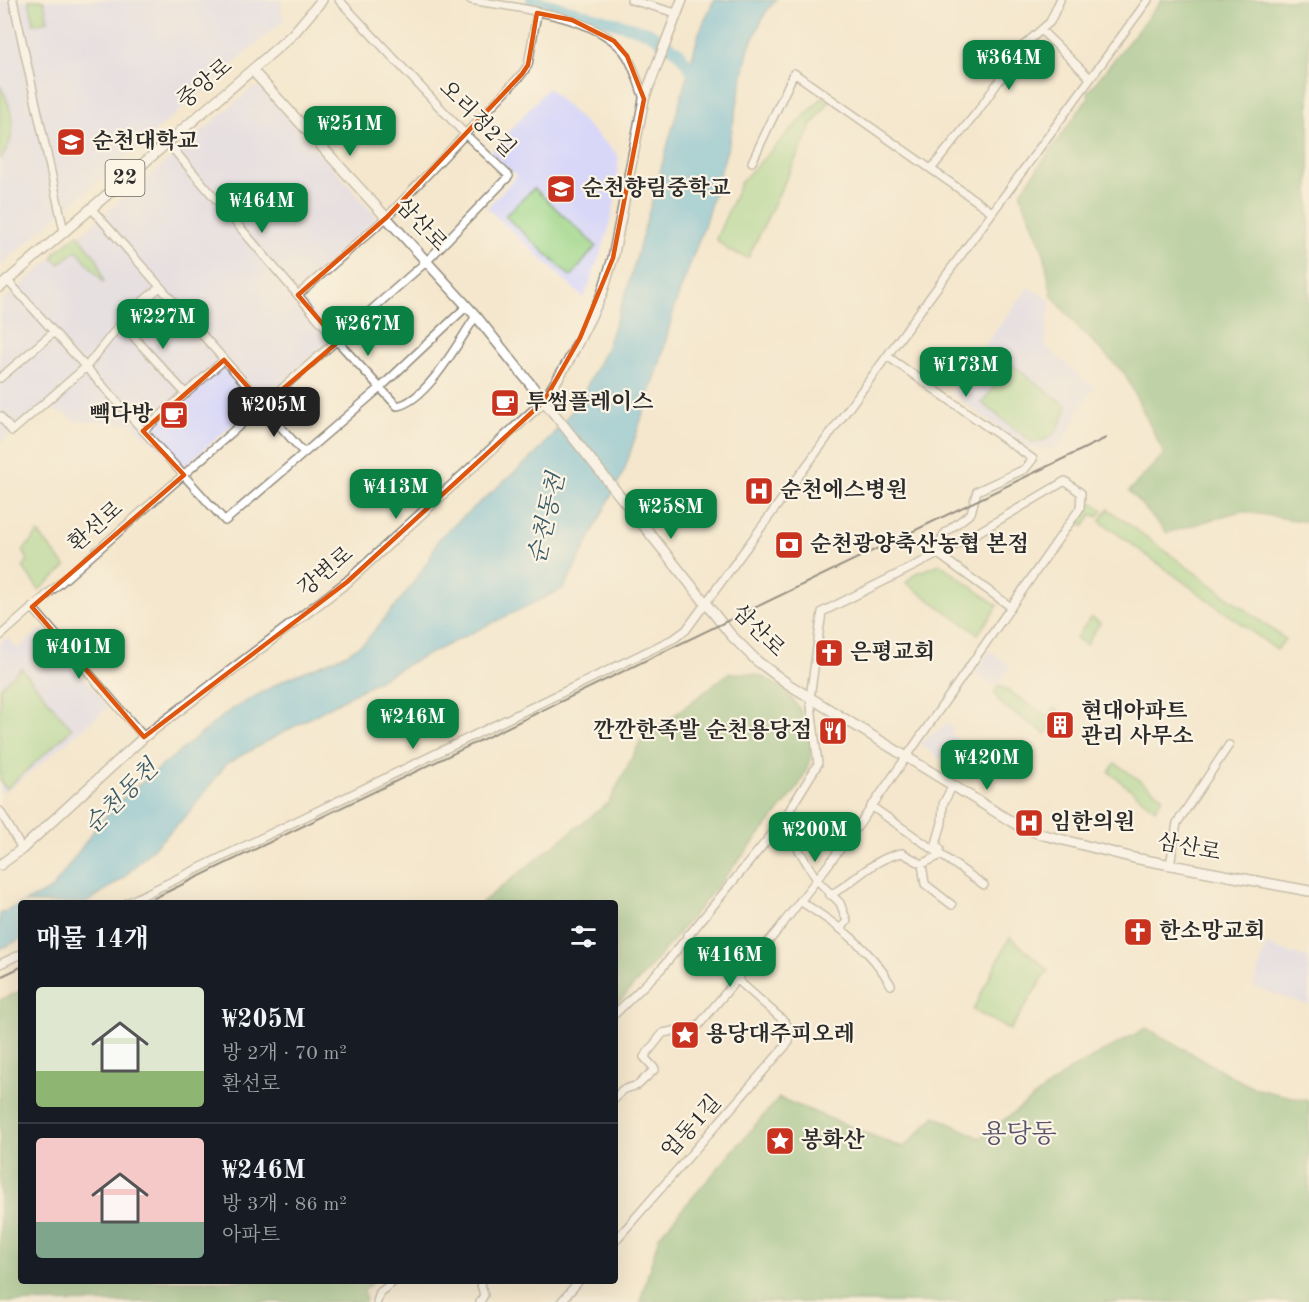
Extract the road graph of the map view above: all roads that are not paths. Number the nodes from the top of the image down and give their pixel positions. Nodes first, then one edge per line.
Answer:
1 (13, 0) edge
2 (321, 0) edge
3 (339, 0) edge
4 (471, 0) edge
5 (631, 0) edge
6 (682, 0) edge
7 (1060, 0) edge
8 (1148, 0) edge
9 (537, 13) junction
10 (676, 13) junction
11 (1042, 31) junction
12 (252, 70) junction
13 (1090, 78) junction
14 (644, 99) junction
15 (465, 134) junction
16 (167, 141) junction
17 (752, 162) dead end
18 (932, 168) junction
19 (91, 207) junction
20 (992, 212) junction
21 (387, 217) junction
22 (64, 231) junction
23 (428, 261) junction
24 (4, 284) edge
25 (160, 287) junction
26 (298, 295) junction
27 (467, 306) junction
28 (476, 316) junction
29 (121, 323) junction
30 (54, 332) junction
31 (338, 342) junction
32 (887, 356) junction
33 (224, 360) junction
34 (86, 367) junction
35 (0, 378) edge
36 (380, 388) junction
37 (186, 394) junction
38 (544, 401) junction
39 (263, 406) junction
40 (0, 416) edge
41 (143, 431) junction
42 (304, 453) junction
43 (184, 475) junction
44 (938, 554) junction
45 (704, 602) junction
46 (1011, 607) junction
47 (32, 608) junction
48 (0, 636) edge
49 (810, 698) junction
50 (144, 737) junction
51 (1229, 745) dead end
52 (904, 757) junction
53 (953, 785) junction
54 (871, 806) junction
55 (0, 811) edge
56 (782, 822) junction
57 (22, 849) junction
58 (939, 853) junction
59 (922, 864) junction
60 (0, 865) edge
61 (1170, 865) junction
62 (817, 880) junction
63 (984, 885) dead end
64 (1309, 891) edge
65 (830, 895) junction
66 (133, 900) edge
67 (800, 901) junction
68 (952, 905) dead end
69 (841, 929) junction
70 (687, 935) junction
71 (18, 955) edge
72 (0, 964) edge
73 (737, 978) junction
74 (891, 985) dead end
75 (618, 1011) edge
76 (618, 1095) edge
77 (618, 1238) edge
78 (392, 1284) edge
79 (481, 1284) edge
80 (576, 1284) edge
81 (377, 1299) edge
82 (480, 1302) edge
83 (561, 1302) edge

1 - 22 street
2 - 12 main road, 중앙로 / 22
3 - 15 street, 오리정2길
4 - 9 street
5 - 10 street
6 - 10 main road
7 - 11 street
8 - 13 street
9 - 14 street
9 - 15 street
10 - 14 main road, 강변로
11 - 13 street
11 - 18 street
12 - 16 main road, 중앙로 / 22
12 - 21 main road, 삼산로
13 - 20 street
14 - 38 main road, 강변로
15 - 21 street
15 - 23 street, 오리정2길
16 - 19 main road, 중앙로 / 22
16 - 26 street
17 - 18 street
18 - 20 street
19 - 22 main road, 중앙로 / 22
19 - 25 street
20 - 32 street
21 - 23 main road, 삼산로
21 - 26 street
22 - 24 main road, 중앙로 / 22
23 - 27 main road, 삼산로
23 - 31 street, 환선로
24 - 30 street
25 - 29 street
25 - 33 street
26 - 31 street
27 - 28 main road, 삼산로
27 - 36 street
28 - 36 street
28 - 38 main road, 삼산로
29 - 34 street
29 - 37 street
30 - 34 street
30 - 35 street
31 - 36 street
31 - 39 street, 환선로
32 - 44 street
32 - 45 street
33 - 37 street
33 - 39 street
34 - 40 street
34 - 41 street
36 - 42 street
37 - 41 street
38 - 45 main road, 삼산로
38 - 50 main road, 강변로
39 - 42 street
39 - 43 street, 환선로
41 - 43 street
42 - 43 street
43 - 47 street, 환선로
44 - 46 street
44 - 46 street
44 - 49 street
45 - 49 main road, 삼산로
45 - 66 street
46 - 52 street
47 - 48 street, 환선로
47 - 50 street
49 - 52 main road, 삼산로
49 - 56 street
50 - 57 main road, 강변로
51 - 61 street
52 - 53 main road, 삼산로
52 - 54 street
53 - 58 street
53 - 61 main road, 삼산로
54 - 58 street
54 - 62 street
55 - 57 street
56 - 62 street
56 - 70 street
57 - 60 main road, 강변로
58 - 59 street
58 - 63 street
59 - 65 street
59 - 68 street
61 - 64 main road, 삼산로
62 - 65 street
62 - 67 street
65 - 69 street
67 - 69 street
67 - 73 street
69 - 74 street
70 - 73 street
70 - 75 street
71 - 72 street
73 - 76 street
73 - 77 street, 업동1길
78 - 81 street
79 - 82 street
80 - 83 street

